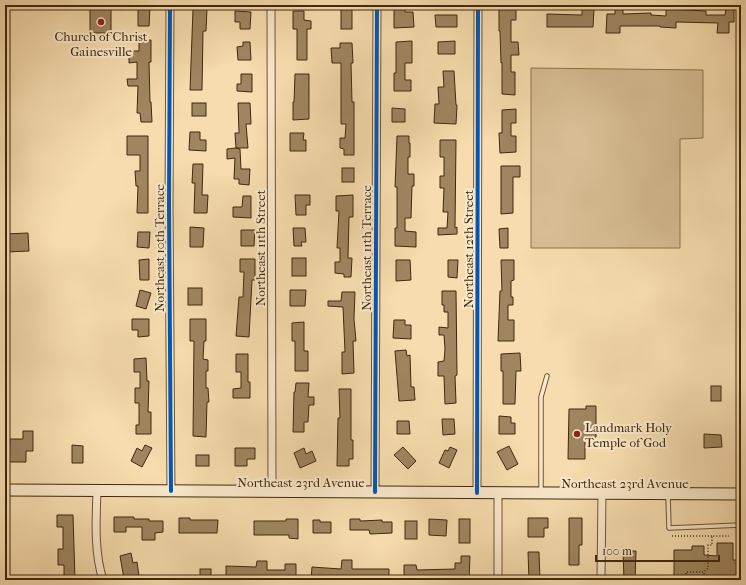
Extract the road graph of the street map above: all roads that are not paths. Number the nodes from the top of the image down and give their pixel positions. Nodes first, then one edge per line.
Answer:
1 (170, 5) edge
2 (271, 5) edge
3 (377, 5) edge
4 (478, 5) edge
5 (547, 376) dead end
6 (5, 490) edge
7 (97, 491) junction
8 (170, 491) junction
9 (272, 491) junction
10 (374, 492) junction
11 (477, 493) junction
12 (498, 493) junction
13 (541, 493) junction
14 (602, 493) junction
15 (668, 493) junction
16 (741, 494) edge
17 (741, 526) edge
18 (103, 580) edge
19 (498, 580) edge
20 (601, 580) edge

1 - 8 street, Northeast 10th Terrace
2 - 9 street, Northeast 11th Street
3 - 10 street, Northeast 11th Terrace
4 - 11 street, Northeast 12th Street
5 - 13 lane
6 - 7 main road, Northeast 23rd Avenue
7 - 8 main road, Northeast 23rd Avenue
7 - 18 street
8 - 9 main road, Northeast 23rd Avenue
9 - 10 main road, Northeast 23rd Avenue
10 - 11 main road, Northeast 23rd Avenue
11 - 12 main road, Northeast 23rd Avenue
12 - 13 main road, Northeast 23rd Avenue
12 - 19 street
13 - 14 main road, Northeast 23rd Avenue
14 - 15 main road, Northeast 23rd Avenue
14 - 20 street
15 - 16 main road, Northeast 23rd Avenue
15 - 17 lane

